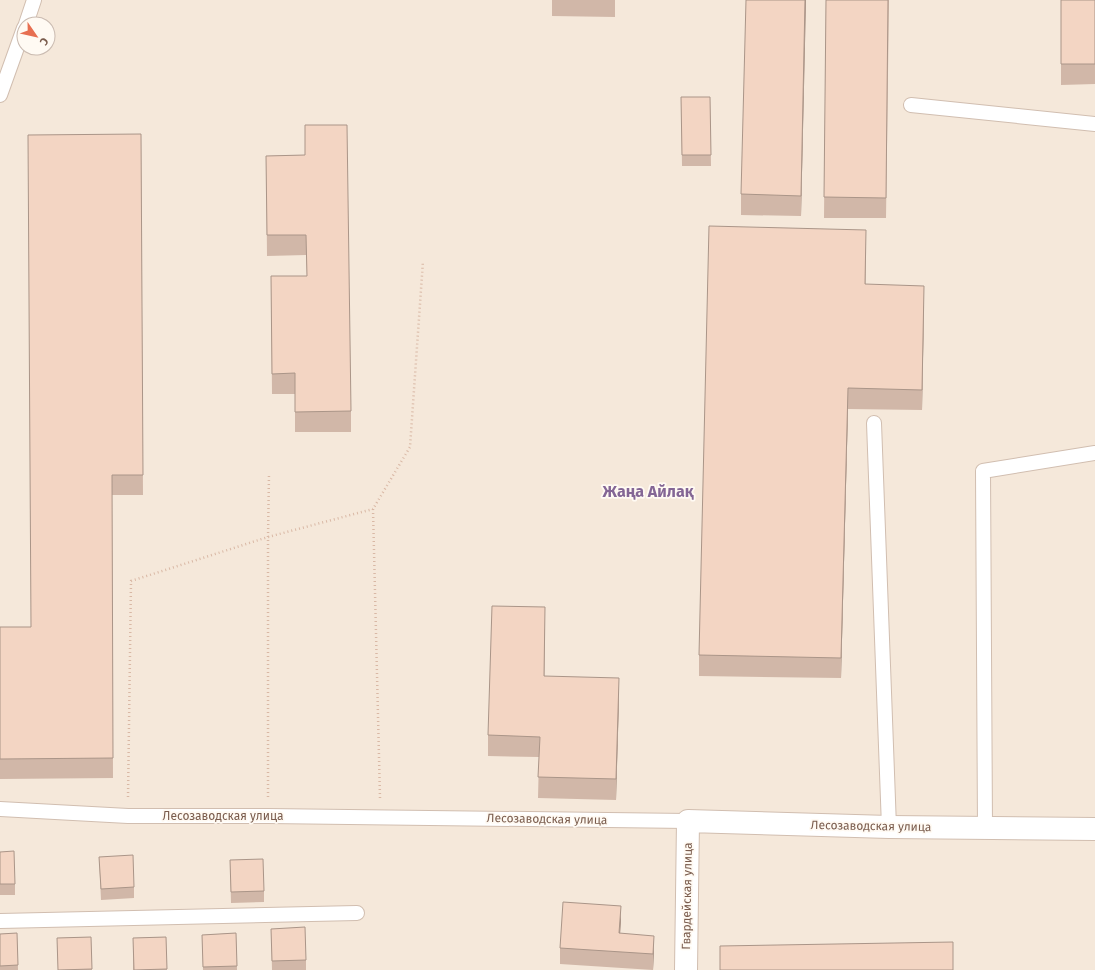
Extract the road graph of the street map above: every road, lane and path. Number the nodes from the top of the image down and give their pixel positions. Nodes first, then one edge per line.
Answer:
1 (34, 0) edge
2 (29, 16) edge
3 (16, 50) edge
4 (0, 95) edge
5 (911, 105) dead end
6 (1095, 124) edge
7 (423, 261) dead end
8 (874, 422) dead end
9 (1095, 453) edge
10 (269, 473) dead end
11 (373, 510) junction
12 (268, 537) junction
13 (0, 809) edge
14 (128, 816) junction
15 (268, 816) junction
16 (380, 817) junction
17 (688, 821) junction
18 (889, 827) junction
19 (984, 828) junction
20 (1095, 828) edge
21 (357, 913) dead end
22 (0, 921) edge
23 (686, 970) edge

1 - 2 lane
3 - 4 lane
5 - 6 lane
7 - 11 path
8 - 18 lane
9 - 19 lane
10 - 12 path
11 - 12 path
11 - 16 path
12 - 14 path
12 - 15 path
13 - 14 lane, Лесозаводская улица
14 - 15 lane, Лесозаводская улица
15 - 16 lane, Лесозаводская улица
16 - 17 lane, Лесозаводская улица
17 - 18 street, Лесозаводская улица
17 - 23 street, Гвардейская улица
18 - 19 street, Лесозаводская улица
19 - 20 street, Лесозаводская улица
21 - 22 lane

